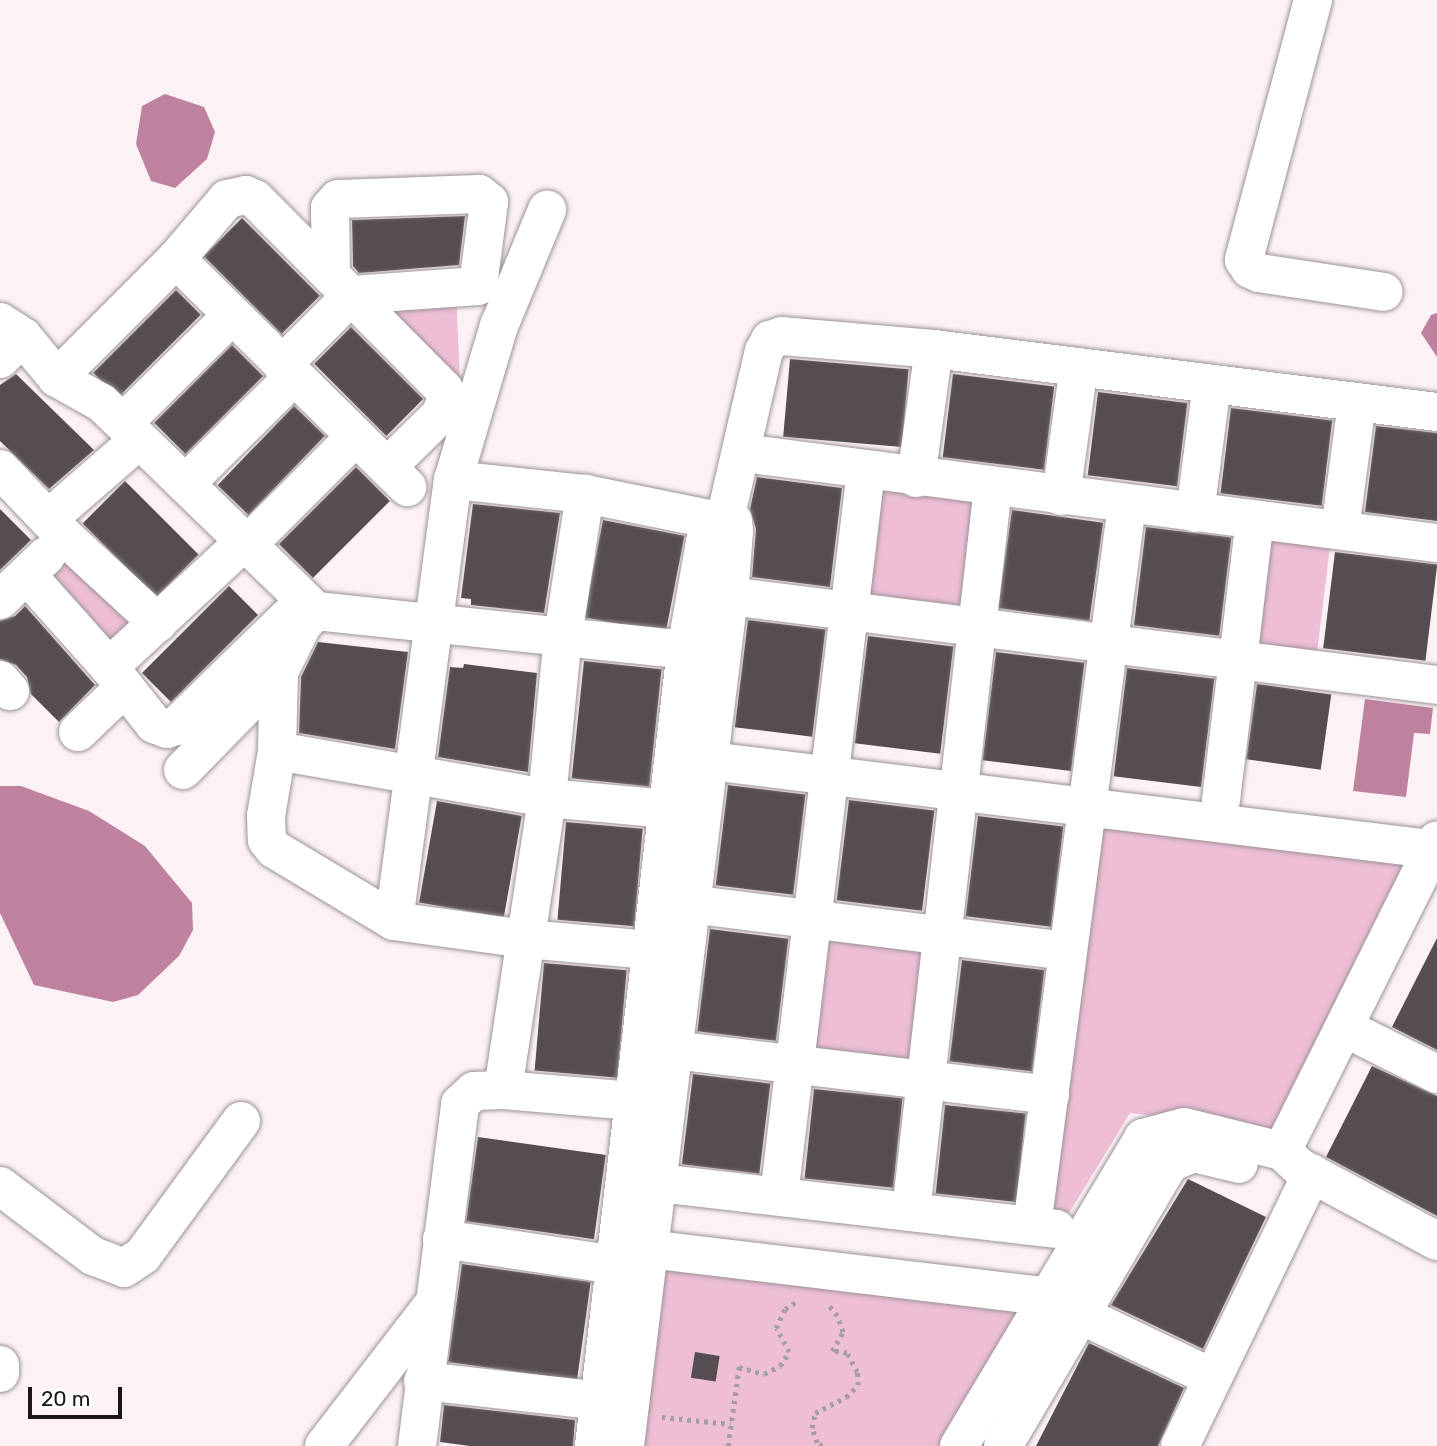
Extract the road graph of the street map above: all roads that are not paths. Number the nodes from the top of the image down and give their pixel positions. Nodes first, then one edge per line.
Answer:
1 (1313, 0) edge
2 (548, 209) dead end
3 (176, 259) junction
4 (342, 285) junction
5 (1384, 292) dead end
6 (232, 315) junction
7 (8, 339) edge
8 (934, 349) junction
9 (1079, 367) junction
10 (288, 370) junction
11 (67, 384) junction
12 (1213, 384) junction
13 (1357, 402) junction
14 (1437, 412) edge
15 (355, 437) junction
16 (124, 438) junction
17 (743, 453) junction
18 (0, 469) edge
19 (866, 471) junction
20 (916, 478) junction
21 (453, 480) junction
22 (186, 484) junction
23 (993, 487) junction
24 (585, 494) junction
25 (1061, 496) junction
26 (1127, 504) junction
27 (1195, 513) junction
28 (720, 517) junction
29 (1255, 520) junction
30 (56, 528) junction
31 (1340, 530) junction
32 (1437, 543) edge
33 (239, 550) junction
34 (27, 575) junction
35 (729, 596) junction
36 (0, 600) edge
37 (849, 611) junction
38 (304, 616) junction
39 (158, 623) junction
40 (977, 627) junction
41 (431, 632) junction
42 (1108, 644) junction
43 (561, 647) junction
44 (1238, 660) junction
45 (703, 665) junction
46 (279, 672) junction
47 (117, 677) junction
48 (1437, 685) edge
49 (78, 732) dead end
50 (693, 747) junction
51 (277, 751) junction
52 (831, 764) junction
53 (183, 770) dead end
54 (412, 773) junction
55 (960, 780) junction
56 (1089, 796) junction
57 (547, 797) junction
58 (1221, 800) junction
59 (667, 809) junction
60 (1436, 841) edge
61 (673, 902) junction
62 (1434, 903) edge
63 (394, 920) junction
64 (812, 920) junction
65 (942, 936) junction
66 (526, 939) junction
67 (650, 950) junction
68 (1068, 951) junction
69 (1363, 1037) junction
70 (656, 1048) junction
71 (795, 1064) junction
72 (1437, 1074) edge
73 (926, 1080) junction
74 (503, 1090) junction
75 (1049, 1095) junction
76 (632, 1101) junction
77 (241, 1121) dead end
78 (1298, 1164) junction
79 (640, 1180) junction
80 (0, 1186) edge
81 (779, 1196) junction
82 (911, 1212) junction
83 (1032, 1226) junction
84 (1086, 1233) junction
85 (442, 1240) junction
86 (1437, 1241) edge
87 (627, 1253) junction
88 (432, 1306) junction
89 (1065, 1306) junction
90 (0, 1365) edge
91 (0, 1373) edge
92 (1213, 1378) junction
93 (423, 1381) junction
94 (618, 1420) edge
95 (324, 1446) edge
96 (417, 1446) edge
97 (594, 1446) edge
98 (959, 1446) edge
99 (1003, 1446) edge
100 (1180, 1446) edge

1 - 5 street
2 - 21 street
3 - 4 street
3 - 6 street
3 - 11 street
4 - 10 street
4 - 15 street
6 - 10 street
6 - 16 street
7 - 11 street
8 - 9 street
8 - 17 street
8 - 20 street
9 - 12 street
9 - 25 street
10 - 15 street
10 - 22 street
11 - 16 street
12 - 13 street
12 - 27 street
13 - 14 street
13 - 31 street
15 - 33 street
16 - 22 street
16 - 30 street
16 - 33 street
17 - 19 street
17 - 28 street
18 - 30 street
19 - 20 street
19 - 37 street
20 - 23 street
21 - 24 street
21 - 41 street
22 - 33 street
23 - 25 street
23 - 40 street
24 - 28 street
24 - 43 street
25 - 26 street
26 - 27 street
26 - 42 street
27 - 29 street
28 - 35 street
28 - 45 street
29 - 31 street
29 - 44 street
30 - 34 street
30 - 39 street
31 - 32 street
33 - 38 street
33 - 39 street
34 - 36 street
34 - 47 street
35 - 37 street
35 - 45 street
37 - 40 street
37 - 52 street
38 - 41 street
38 - 46 street
38 - 47 street
39 - 47 street
40 - 42 street
40 - 55 street
41 - 43 street
41 - 54 street
42 - 44 street
42 - 56 street
43 - 45 street
43 - 57 street
44 - 48 street
44 - 58 street
45 - 50 street
46 - 51 street
46 - 53 street
47 - 49 street
50 - 52 street
50 - 59 street
50 - 61 street
51 - 54 street
51 - 63 street
52 - 55 street
52 - 64 street
54 - 57 street
54 - 63 street
55 - 56 street
55 - 65 street
56 - 58 street
56 - 60 street
56 - 68 street
57 - 59 street
57 - 66 street
58 - 60 street
59 - 61 street
60 - 78 street
61 - 64 street
61 - 67 street
61 - 70 street
62 - 69 street
63 - 66 street
64 - 65 street
64 - 71 street
65 - 68 street
65 - 73 street
66 - 67 street
66 - 74 street
67 - 70 street
68 - 75 street
69 - 72 street
69 - 78 street
70 - 71 street
70 - 76 street
70 - 79 street
71 - 73 street
71 - 81 street
73 - 75 street
73 - 82 street
74 - 76 street
74 - 85 street
75 - 83 street
76 - 79 street
77 - 80 street
78 - 84 street
78 - 86 street
78 - 89 street
78 - 92 street
79 - 81 street
79 - 87 street
81 - 82 street
82 - 83 street
83 - 84 street
84 - 89 street
85 - 87 street
85 - 88 street
87 - 89 street
87 - 94 street
88 - 93 street
88 - 95 street
89 - 92 street
89 - 98 street
89 - 99 street
90 - 91 street
92 - 100 street
93 - 94 street
93 - 96 street
94 - 97 street

